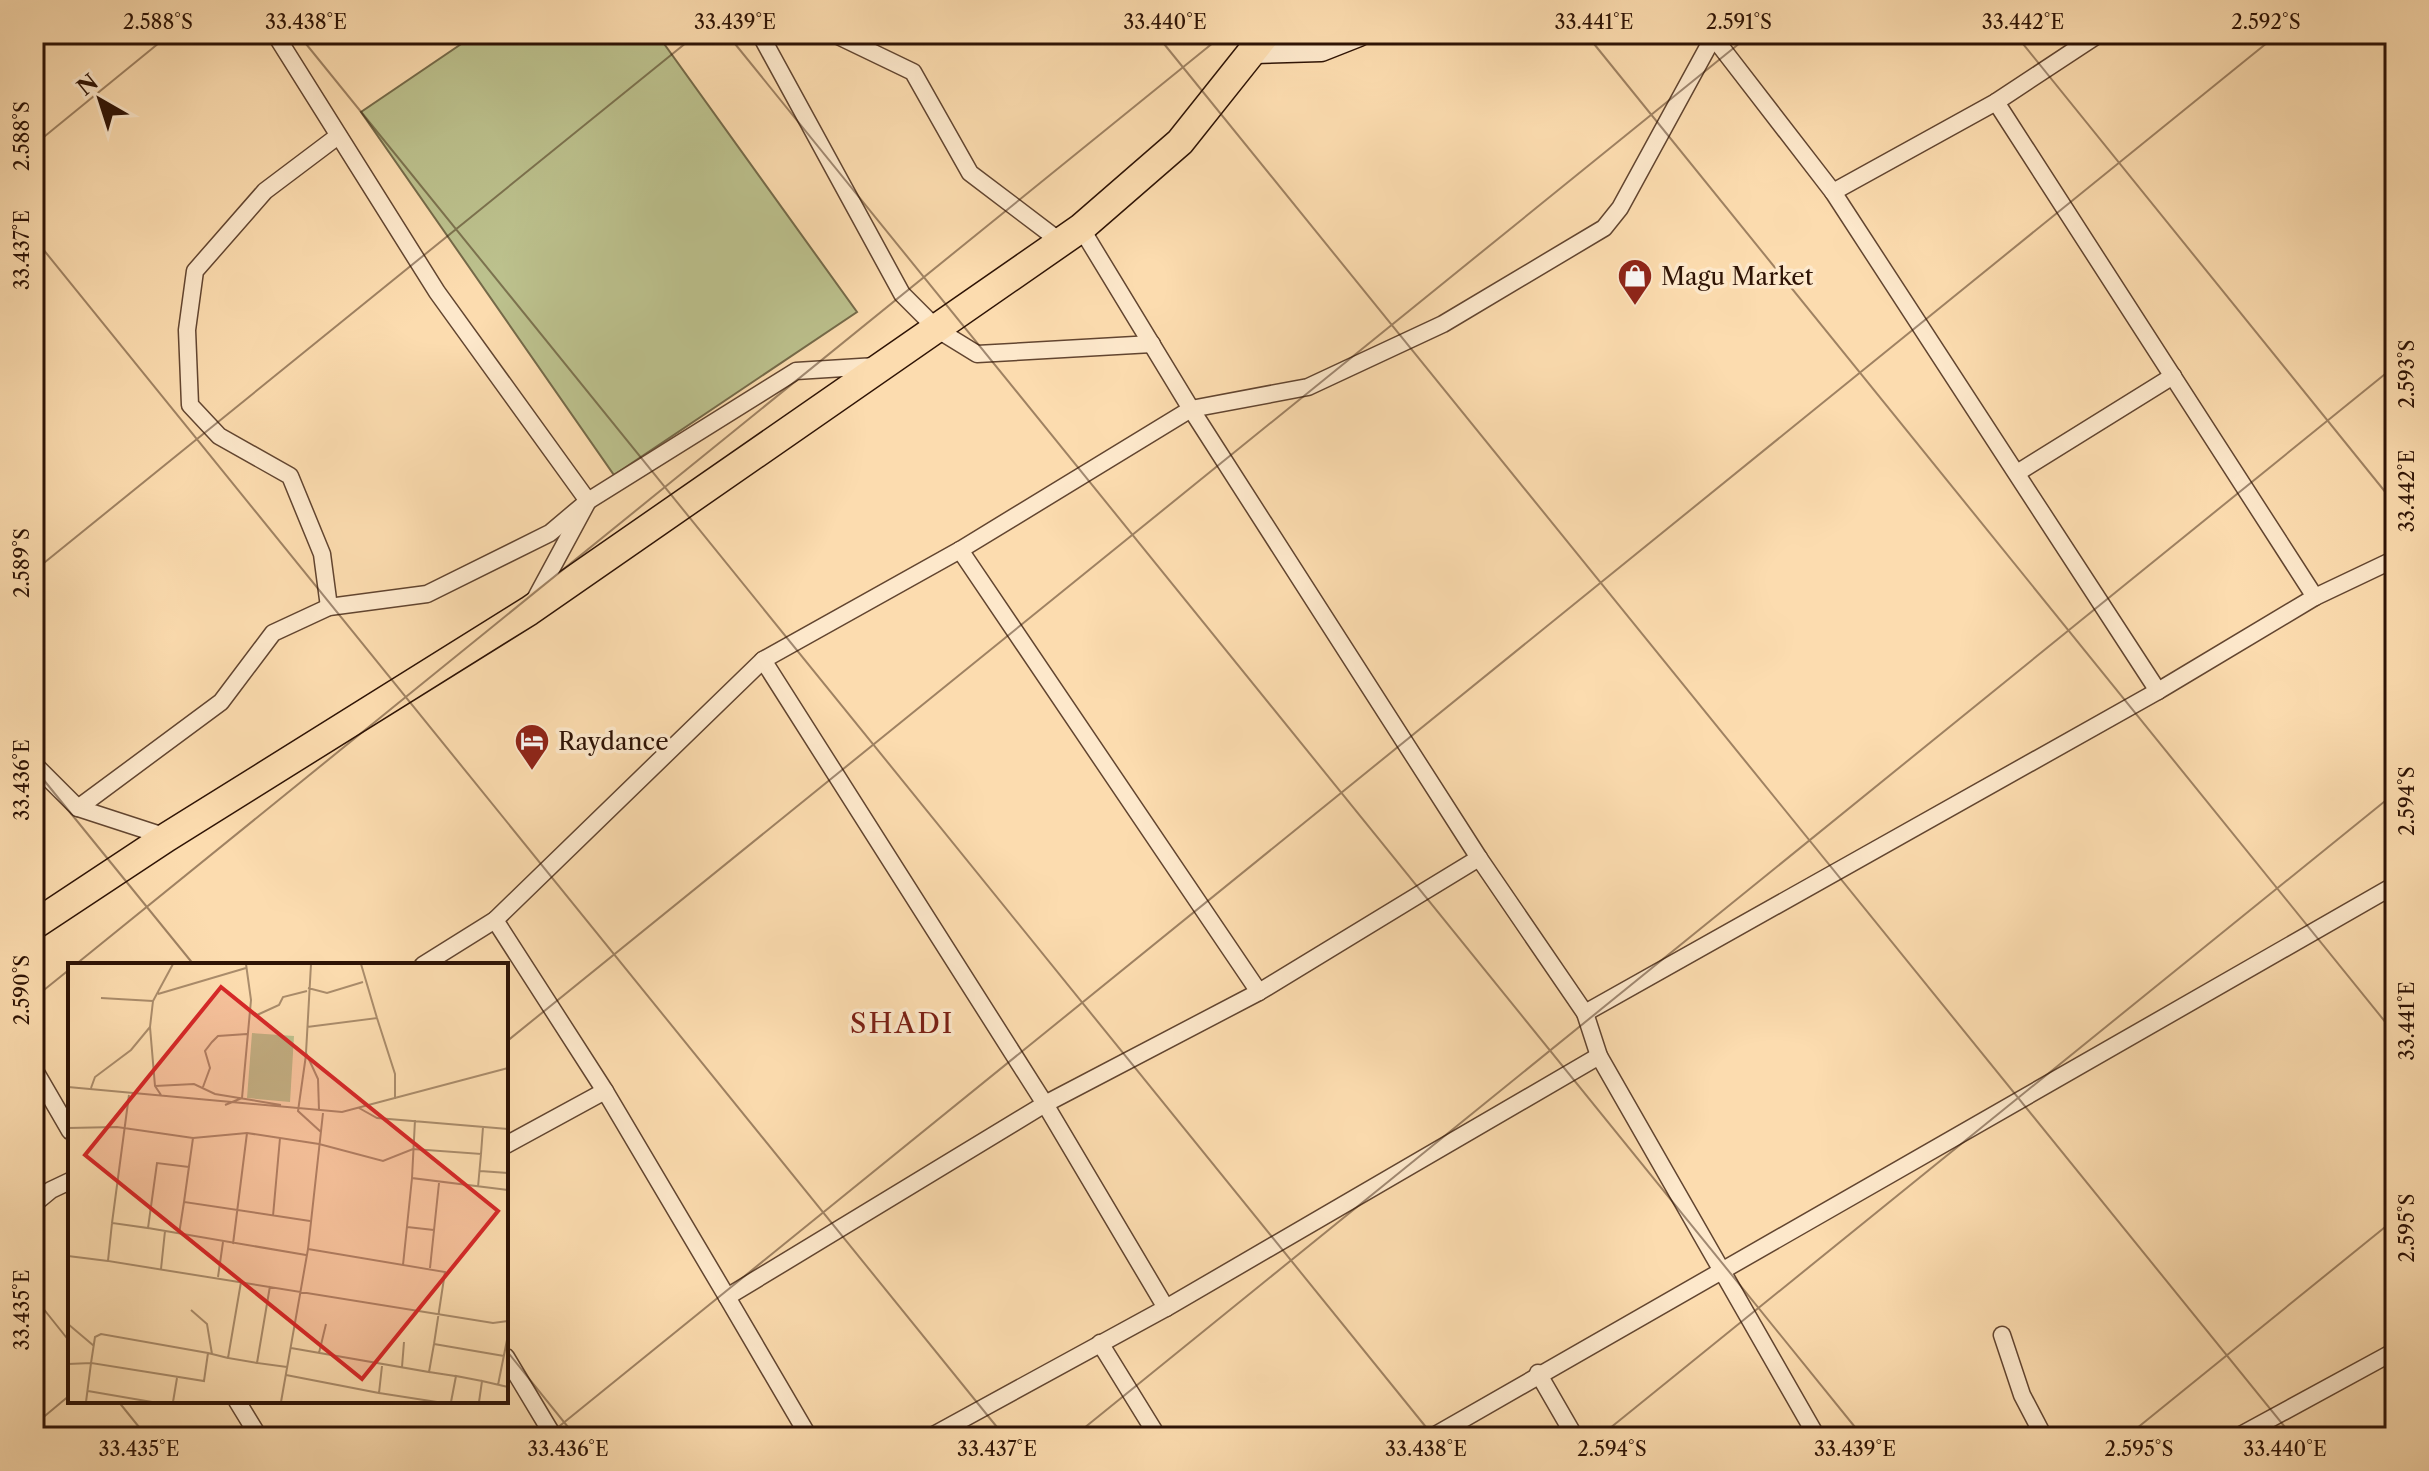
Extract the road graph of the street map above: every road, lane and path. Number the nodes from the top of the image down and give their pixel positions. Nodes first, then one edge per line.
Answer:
1 (275, 34) edge
2 (760, 34) edge
3 (834, 34) edge
4 (1359, 34) edge
5 (2099, 34) edge
6 (1713, 35) edge
7 (1260, 43) edge
8 (1996, 102) junction
9 (338, 136) junction
10 (1833, 192) junction
11 (1071, 235) junction
12 (938, 330) junction
13 (1152, 344) junction
14 (886, 366) junction
15 (2173, 376) junction
16 (1191, 409) junction
17 (2017, 473) junction
18 (588, 501) junction
19 (960, 550) junction
20 (2395, 559) edge
21 (2315, 597) junction
22 (329, 607) junction
23 (529, 611) junction
24 (763, 660) junction
25 (2158, 691) junction
26 (34, 764) edge
27 (78, 808) junction
28 (167, 837) junction
29 (1479, 858) junction
30 (2395, 885) edge
31 (495, 920) junction
32 (34, 925) edge
33 (426, 963) edge
34 (1259, 992) junction
35 (1585, 1013) junction
36 (1599, 1056) junction
37 (34, 1069) edge
38 (605, 1091) junction
39 (1045, 1104) junction
40 (68, 1128) edge
41 (508, 1144) edge
42 (68, 1182) edge
43 (34, 1204) edge
44 (1723, 1268) junction
45 (727, 1297) junction
46 (1166, 1308) junction
47 (2002, 1335) dead end
48 (1100, 1343) junction
49 (2395, 1351) edge
50 (508, 1360) edge
51 (1538, 1373) junction
52 (238, 1403) edge
53 (259, 1437) edge
54 (554, 1437) edge
55 (809, 1437) edge
56 (930, 1437) edge
57 (1158, 1437) edge
58 (1432, 1437) edge
59 (1575, 1437) edge
60 (1817, 1437) edge
61 (2044, 1437) edge
62 (2237, 1437) edge

1 - 9 street
2 - 12 street
3 - 11 street
4 - 7 main road
5 - 8 street
6 - 10 street
6 - 16 street
7 - 11 highway
8 - 10 street
8 - 15 street
9 - 18 street
9 - 22 street
10 - 17 street
11 - 12 highway
11 - 13 street
12 - 13 street
12 - 14 highway
13 - 16 street
14 - 18 street
14 - 23 highway
15 - 17 street
15 - 21 street
16 - 19 street
16 - 29 street
17 - 25 street
18 - 22 street
18 - 23 street
19 - 24 street
19 - 34 street
20 - 21 street
21 - 25 street
22 - 27 street
23 - 28 highway
24 - 31 street
24 - 39 street
25 - 35 street
26 - 27 street
27 - 28 street
28 - 32 highway
29 - 34 street
29 - 35 street
30 - 44 street
31 - 33 street
31 - 38 street
34 - 39 street
35 - 36 street
36 - 44 street
36 - 46 street
37 - 40 street
38 - 41 street
38 - 45 street
39 - 45 street
39 - 46 street
42 - 43 street
44 - 51 street
44 - 60 street
45 - 55 street
46 - 48 street
47 - 61 street
48 - 56 street
48 - 57 street
49 - 62 street
50 - 54 street
51 - 58 street
51 - 59 street
52 - 53 street

